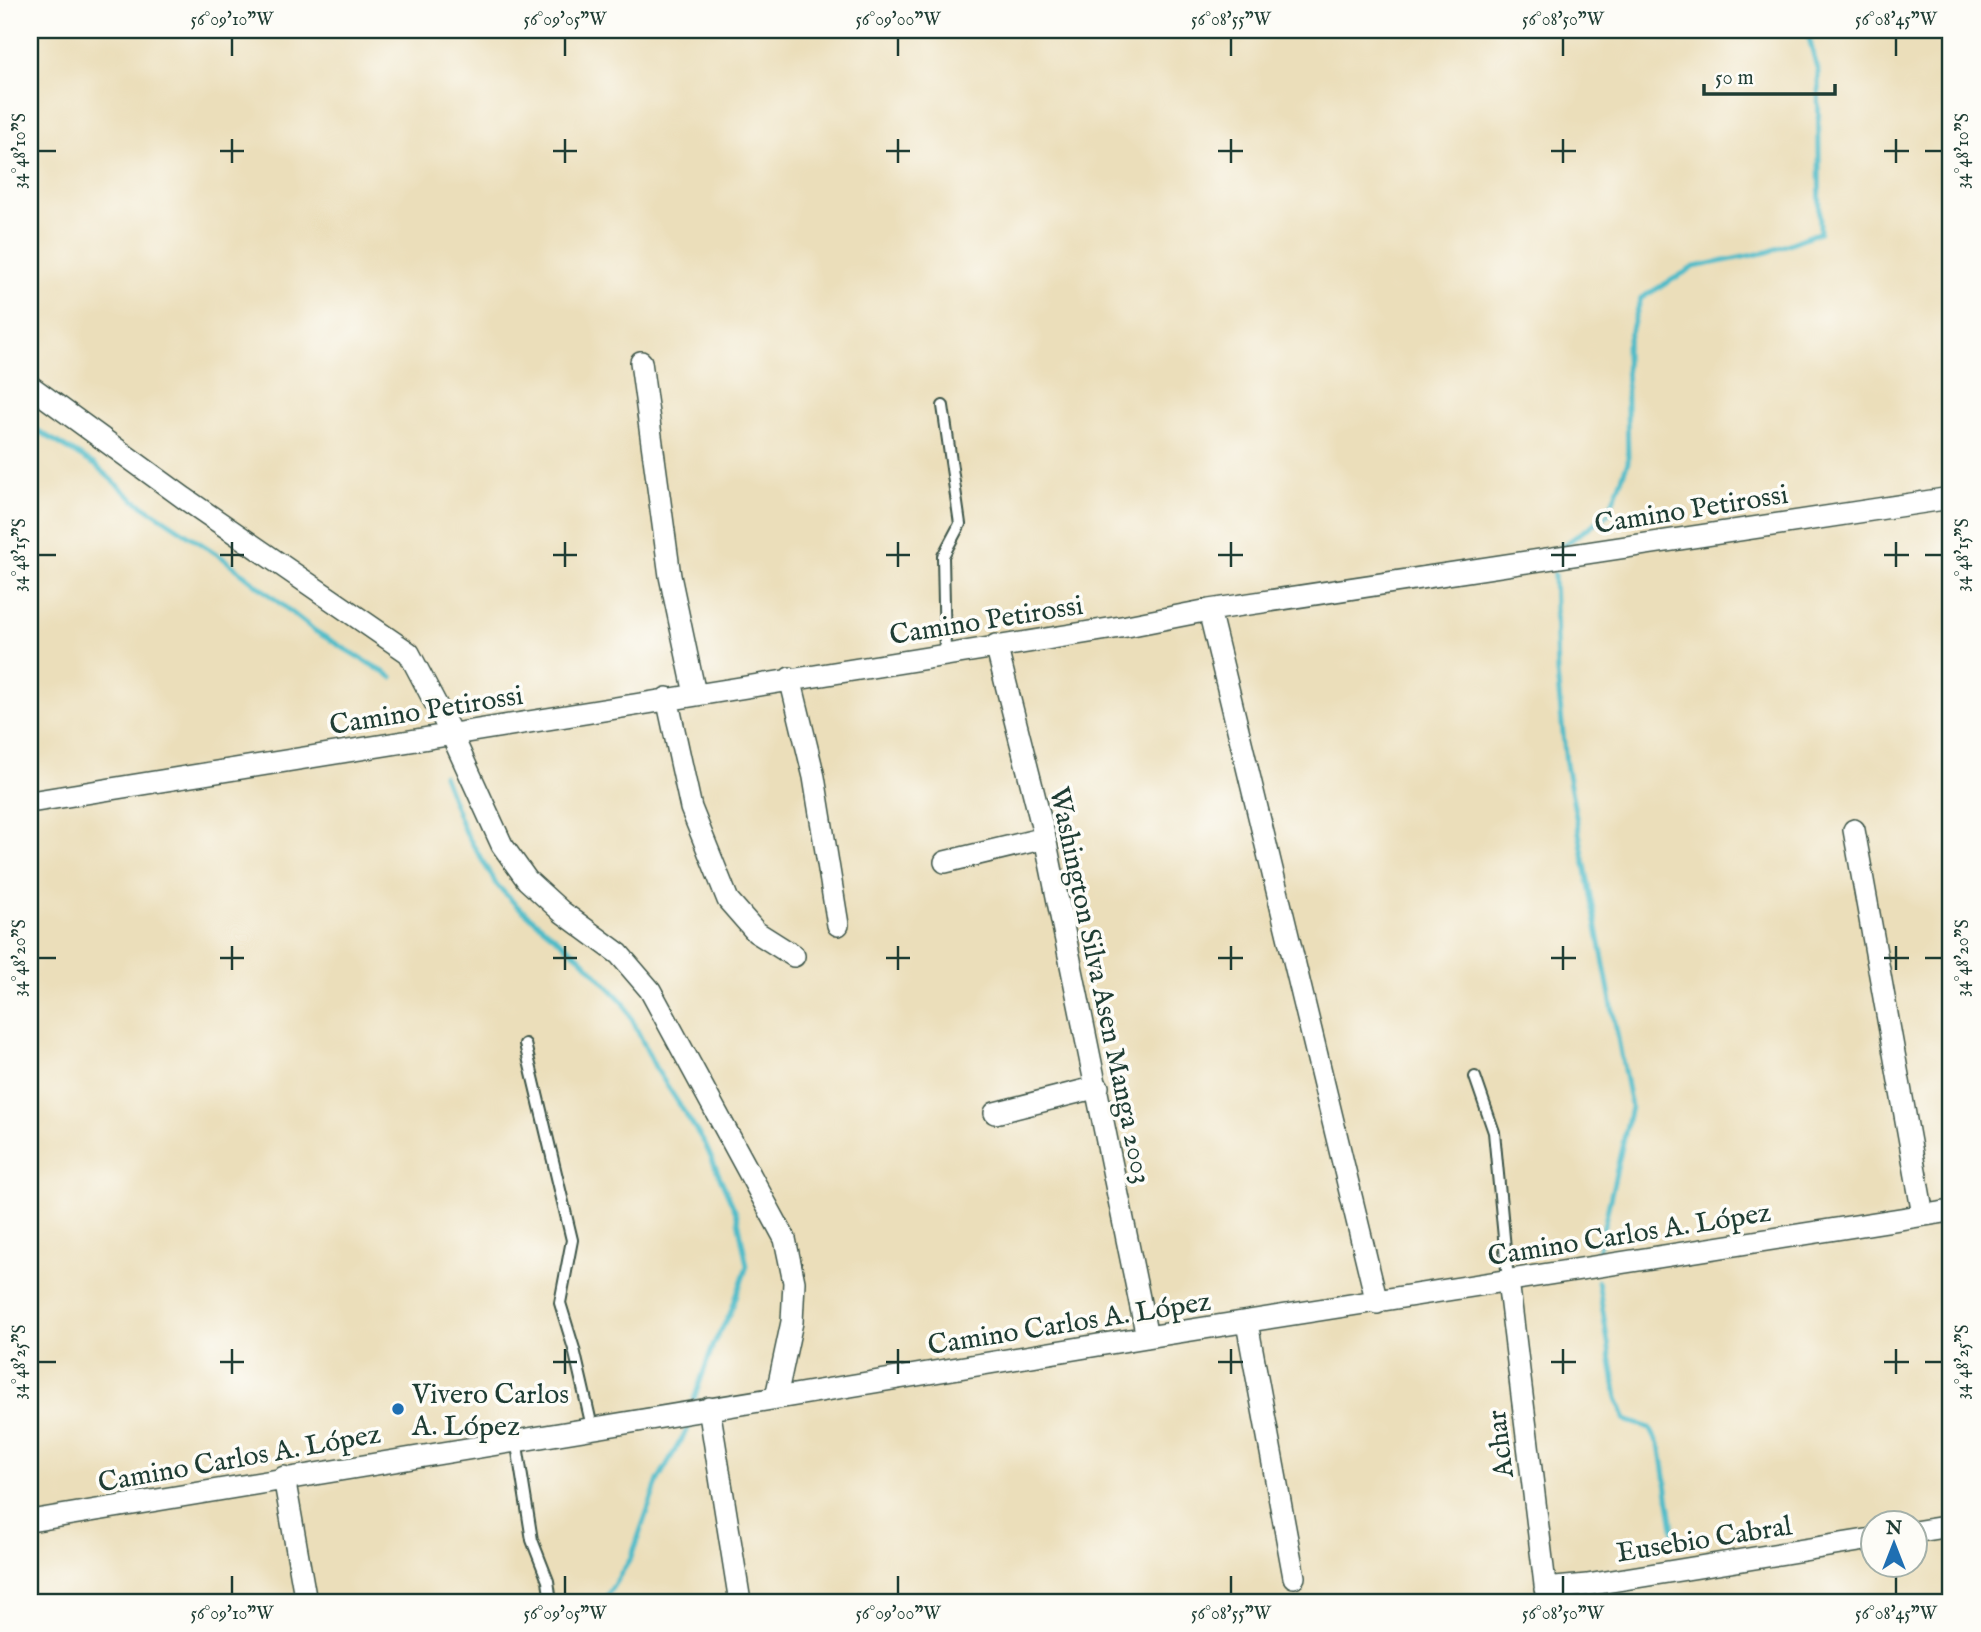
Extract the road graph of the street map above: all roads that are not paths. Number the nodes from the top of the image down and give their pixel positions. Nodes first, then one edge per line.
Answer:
1 (641, 362) dead end
2 (30, 386) edge
3 (943, 406) dead end
4 (1951, 498) edge
5 (1209, 610) junction
6 (996, 645) junction
7 (945, 653) junction
8 (790, 678) junction
9 (695, 694) junction
10 (667, 698) junction
11 (451, 733) junction
12 (30, 802) edge
13 (1854, 830) dead end
14 (1045, 838) junction
15 (944, 862) dead end
16 (838, 925) dead end
17 (793, 957) dead end
18 (525, 1044) dead end
19 (1475, 1077) dead end
20 (1098, 1087) junction
21 (995, 1112) dead end
22 (1951, 1211) edge
23 (1923, 1215) junction
24 (1508, 1280) junction
25 (1377, 1303) junction
26 (1247, 1323) junction
27 (1147, 1337) junction
28 (776, 1397) junction
29 (709, 1408) junction
30 (592, 1427) junction
31 (516, 1439) junction
32 (284, 1477) junction
33 (30, 1521) edge
34 (1951, 1526) edge
35 (1928, 1530) edge
36 (1858, 1541) edge
37 (1294, 1577) dead end
38 (1546, 1596) edge
39 (306, 1602) edge
40 (551, 1602) edge
41 (740, 1602) edge

1 - 9 street
2 - 11 street
3 - 7 lane
4 - 5 street, Camino Petirossi
5 - 6 street, Camino Petirossi
5 - 25 street
6 - 7 street, Camino Petirossi
6 - 14 street, Washington Silva Asen Manga 2003
7 - 8 street, Camino Petirossi
8 - 9 street, Camino Petirossi
8 - 16 street
9 - 10 street, Camino Petirossi
10 - 11 street, Camino Petirossi
10 - 17 street
11 - 12 street, Camino Petirossi
11 - 28 street
13 - 23 street
14 - 15 street
14 - 20 street, Washington Silva Asen Manga 2003
18 - 30 lane
19 - 24 lane
20 - 21 street
20 - 27 street, Washington Silva Asen Manga 2003
22 - 23 street, Camino Carlos A. López
23 - 24 street, Camino Carlos A. López
24 - 25 street, Camino Carlos A. López
24 - 38 street, Achar
25 - 26 street, Camino Carlos A. López
26 - 27 street, Camino Carlos A. López
26 - 37 street
27 - 28 street, Camino Carlos A. López
28 - 29 street, Camino Carlos A. López
29 - 30 street, Camino Carlos A. López
29 - 41 street
30 - 31 street, Camino Carlos A. López
31 - 32 street, Camino Carlos A. López
31 - 40 lane
32 - 33 street, Camino Carlos A. López
32 - 39 street
34 - 35 street
36 - 38 street, Eusebio Cabral

